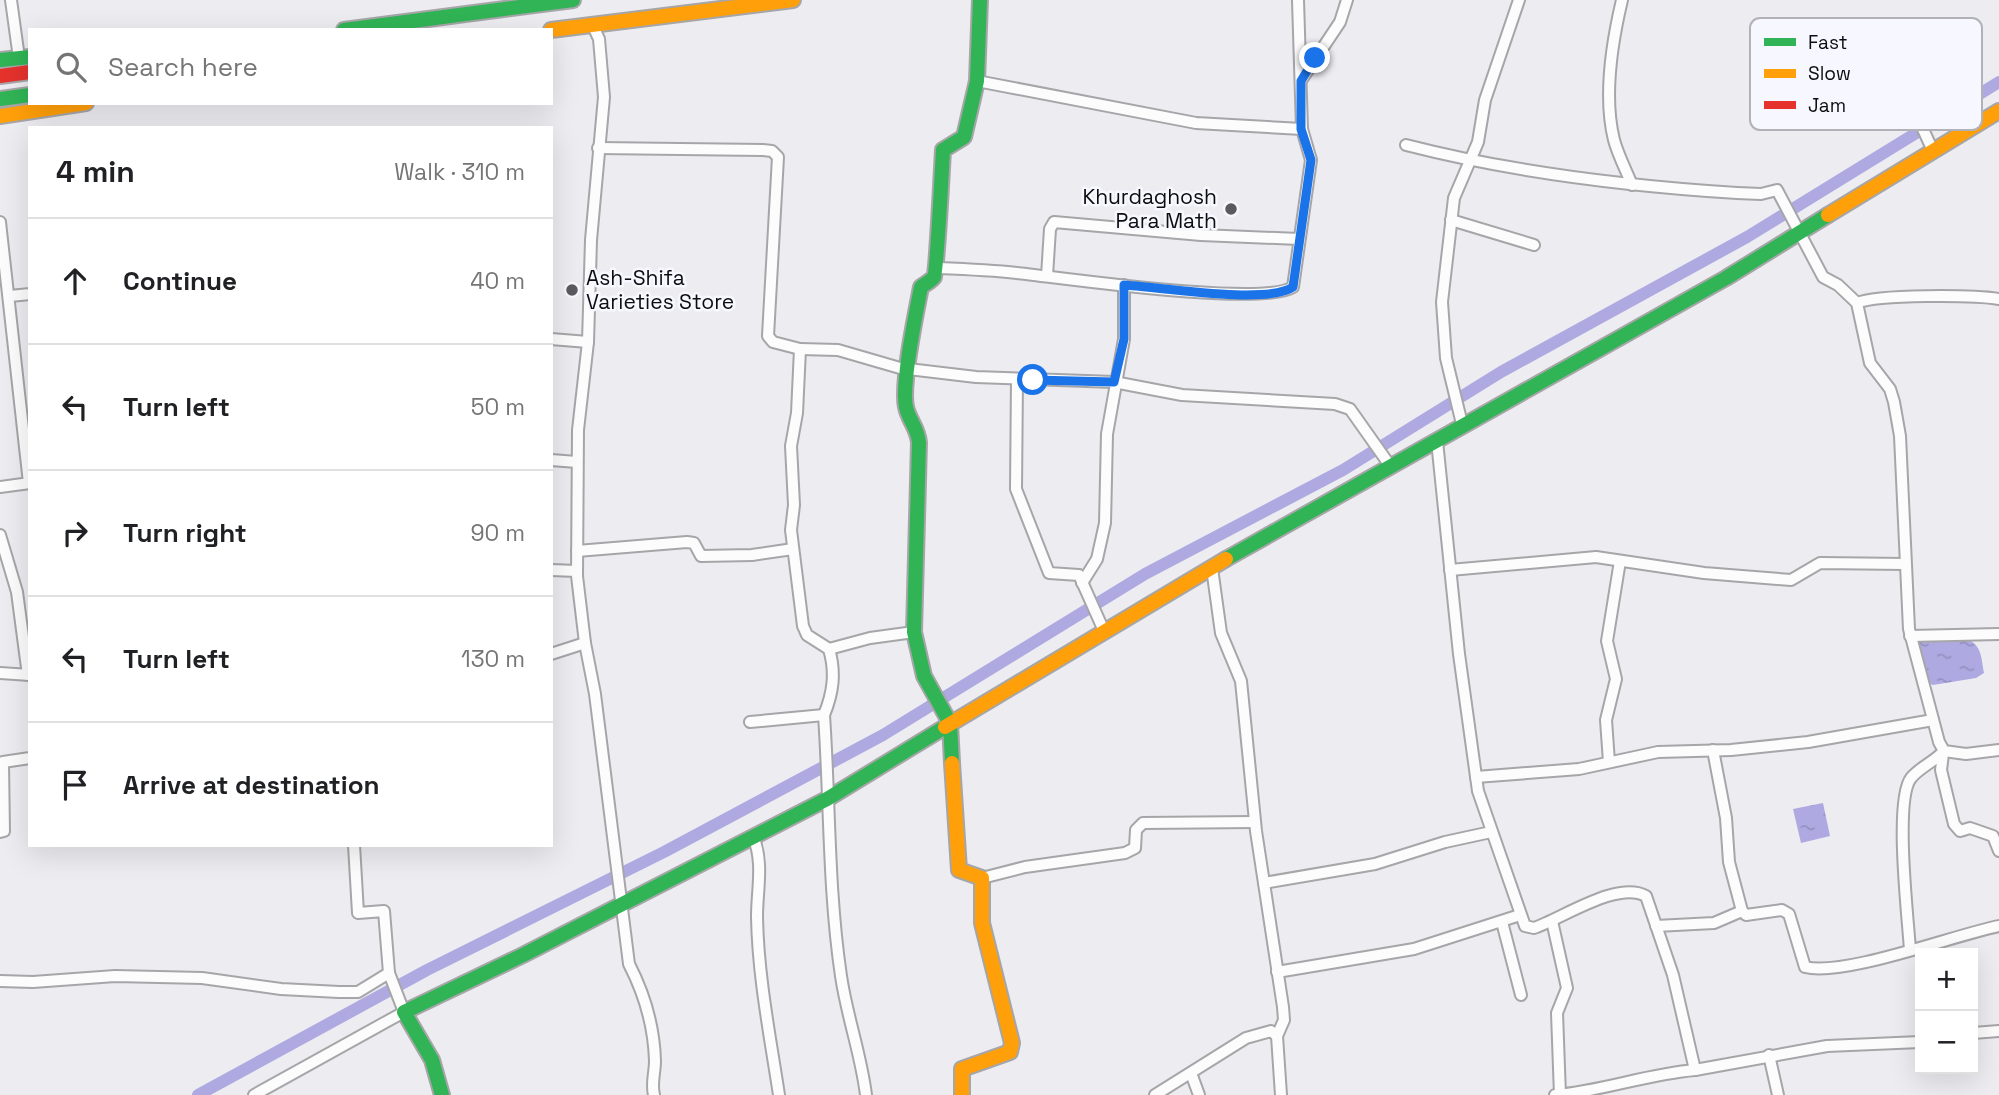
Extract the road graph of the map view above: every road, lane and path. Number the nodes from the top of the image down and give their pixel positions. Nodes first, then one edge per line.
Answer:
1 (11, 0) edge
2 (573, 0) edge
3 (793, 0) edge
4 (980, 0) edge
5 (1298, 0) edge
6 (1347, 0) edge
7 (1519, 0) edge
8 (1622, 0) edge
9 (592, 24) junction
10 (359, 28) edge
11 (553, 30) edge
12 (24, 57) edge
13 (0, 60) edge
14 (28, 72) edge
15 (0, 76) edge
16 (977, 81) junction
17 (1301, 81) junction
18 (28, 95) edge
19 (0, 99) edge
20 (73, 105) edge
21 (1999, 111) edge
22 (0, 116) edge
23 (1982, 119) edge
24 (1301, 129) junction
25 (1923, 130) edge
26 (1960, 130) edge
27 (1406, 145) dead end
28 (1930, 145) junction
29 (598, 148) junction
30 (1469, 161) junction
31 (1632, 185) junction
32 (1451, 220) junction
33 (0, 222) edge
34 (1798, 227) junction
35 (1299, 239) junction
36 (1534, 244) dead end
37 (937, 268) junction
38 (1047, 276) junction
39 (1124, 285) junction
40 (28, 295) edge
41 (10, 296) junction
42 (1999, 299) edge
43 (1857, 303) junction
44 (553, 340) edge
45 (588, 342) junction
46 (800, 349) junction
47 (909, 369) junction
48 (1017, 379) junction
49 (1114, 382) junction
50 (1462, 424) junction
51 (1437, 441) junction
52 (553, 460) edge
53 (578, 462) junction
54 (1391, 467) junction
55 (28, 473) edge
56 (28, 483) edge
57 (0, 487) edge
58 (0, 535) edge
59 (2, 548) edge
60 (793, 549) junction
61 (577, 551) junction
62 (1620, 561) junction
63 (1906, 564) junction
64 (1212, 568) junction
65 (553, 570) edge
66 (1450, 570) junction
67 (577, 571) junction
68 (1082, 583) junction
69 (25, 622) edge
70 (1101, 627) junction
71 (914, 632) junction
72 (1999, 634) edge
73 (1910, 636) junction
74 (585, 643) junction
75 (829, 649) junction
76 (553, 653) edge
77 (28, 662) edge
78 (0, 673) edge
79 (28, 675) edge
80 (824, 715) junction
81 (946, 718) junction
82 (1933, 720) junction
83 (750, 722) dead end
84 (1713, 750) junction
85 (1999, 750) edge
86 (1944, 751) junction
87 (28, 758) edge
88 (1609, 762) junction
89 (1476, 777) junction
90 (827, 799) junction
91 (1255, 822) junction
92 (0, 832) edge
93 (1490, 832) junction
94 (753, 836) junction
95 (354, 847) edge
96 (1999, 851) edge
97 (982, 878) junction
98 (1264, 883) junction
99 (620, 896) junction
100 (1742, 911) junction
101 (1520, 915) junction
102 (1552, 921) junction
103 (1502, 922) junction
104 (1656, 926) junction
105 (1999, 926) edge
106 (1910, 950) junction
107 (1277, 972) junction
108 (390, 974) junction
109 (0, 981) edge
110 (1521, 995) dead end
111 (403, 1008) junction
112 (1999, 1031) edge
113 (1978, 1033) edge
114 (1278, 1036) junction
115 (1915, 1042) edge
116 (1769, 1055) junction
117 (1695, 1070) junction
118 (1191, 1073) junction
119 (1560, 1094) edge
120 (254, 1095) edge
121 (442, 1095) edge
122 (653, 1095) edge
123 (779, 1095) edge
124 (866, 1095) edge
125 (962, 1095) edge
126 (1155, 1095) edge
127 (1199, 1095) edge
128 (1280, 1095) edge
129 (1555, 1095) edge
130 (1778, 1095) edge

1 - 12 street
2 - 10 main road
3 - 9 main road
4 - 16 main road
5 - 17 street
6 - 17 street
7 - 30 street
8 - 31 street
9 - 11 main road
9 - 29 street
12 - 13 main road
14 - 15 main road
16 - 24 street
16 - 37 main road
17 - 24 street
18 - 19 main road
20 - 22 main road
21 - 23 main road
24 - 35 street
25 - 28 street
26 - 28 main road
27 - 30 street
28 - 34 main road
29 - 45 street
29 - 46 street
30 - 31 street
30 - 32 street
31 - 34 street
32 - 36 street
32 - 50 street
33 - 41 street
34 - 43 street
34 - 50 main road
35 - 38 street
35 - 39 street
37 - 38 street
37 - 47 main road
38 - 39 street
39 - 49 street
40 - 41 street
41 - 55 street
42 - 43 street
43 - 63 street
44 - 45 street
45 - 53 street
46 - 47 street
46 - 60 street
47 - 48 street
47 - 71 main road
48 - 49 street
48 - 68 street
49 - 54 street
49 - 68 street
50 - 51 main road
51 - 54 main road
51 - 66 street
52 - 53 street
53 - 61 street
54 - 64 main road
56 - 57 street
58 - 59 street
59 - 69 street
60 - 61 street
60 - 75 street
61 - 67 street
62 - 63 street
62 - 66 street
62 - 88 street
63 - 73 street
64 - 70 main road
64 - 91 street
65 - 67 street
66 - 89 street
67 - 74 street
68 - 70 street
69 - 77 street
70 - 81 main road
71 - 75 street
71 - 81 main road
72 - 73 street
73 - 82 street
74 - 76 street
74 - 99 street
75 - 80 street
78 - 79 street
80 - 83 street
80 - 90 street
81 - 90 main road
81 - 97 main road
82 - 84 street
82 - 86 street
84 - 88 street
84 - 100 street
85 - 86 street
86 - 96 street
86 - 106 street
87 - 92 street
88 - 89 street
89 - 93 street
90 - 94 main road
90 - 124 street
91 - 97 street
91 - 98 street
93 - 98 street
93 - 101 street
94 - 99 main road
94 - 123 street
95 - 108 street
97 - 125 main road
98 - 107 street
99 - 111 main road
99 - 122 street
100 - 104 street
100 - 106 street
101 - 102 street
101 - 103 street
102 - 104 street
102 - 119 street
103 - 107 street
103 - 110 street
104 - 117 street
105 - 106 street
107 - 114 street
108 - 109 street
108 - 111 street
111 - 120 street
111 - 121 main road
112 - 113 street
114 - 118 street
114 - 128 street
115 - 116 street
116 - 117 street
116 - 130 street
117 - 119 street
118 - 126 street
118 - 127 street
119 - 129 street

